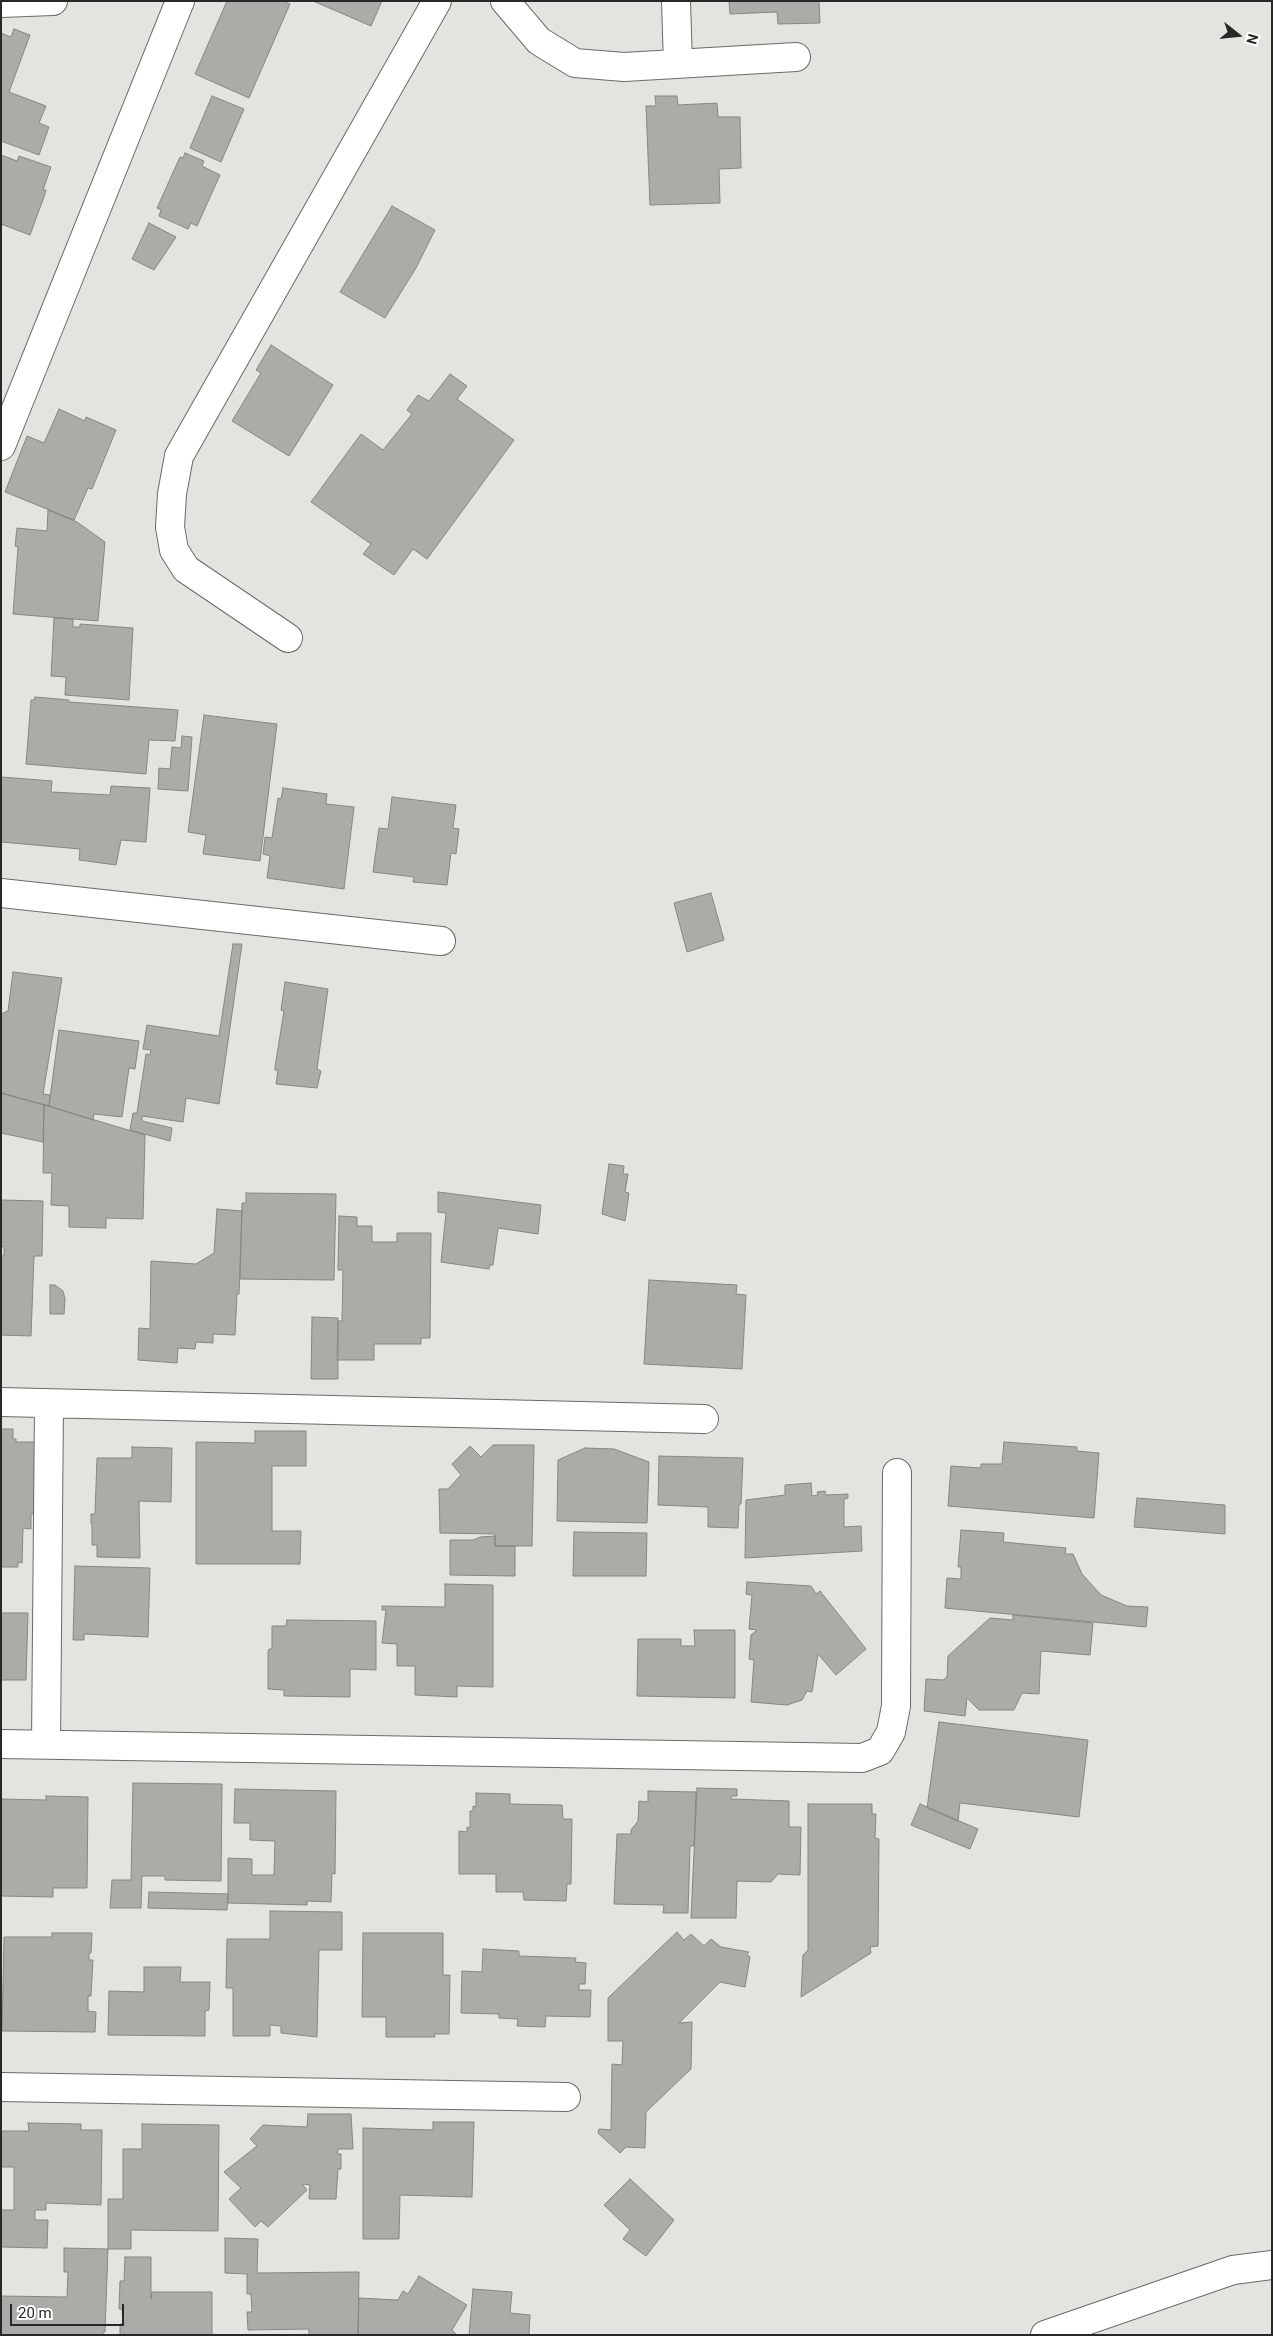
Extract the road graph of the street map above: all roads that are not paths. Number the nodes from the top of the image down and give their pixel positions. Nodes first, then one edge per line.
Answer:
1 (53, 1) edge
2 (180, 1) edge
3 (437, 1) edge
4 (505, 1) edge
5 (676, 1) edge
6 (1, 3) edge
7 (796, 57) dead end
8 (678, 64) junction
9 (1, 446) edge
10 (288, 638) dead end
11 (1, 894) edge
12 (441, 941) dead end
13 (1, 1402) edge
14 (49, 1404) junction
15 (704, 1419) dead end
16 (897, 1473) dead end
17 (1, 1744) edge
18 (46, 1744) junction
19 (1, 2087) edge
20 (566, 2097) dead end
21 (1272, 2265) edge
22 (1045, 2335) edge

1 - 6 street
2 - 9 street
3 - 10 street
4 - 8 street
5 - 8 street
7 - 8 street
11 - 12 street
13 - 14 street
14 - 15 street
14 - 18 street
16 - 18 street
17 - 18 street
19 - 20 street
21 - 22 street

